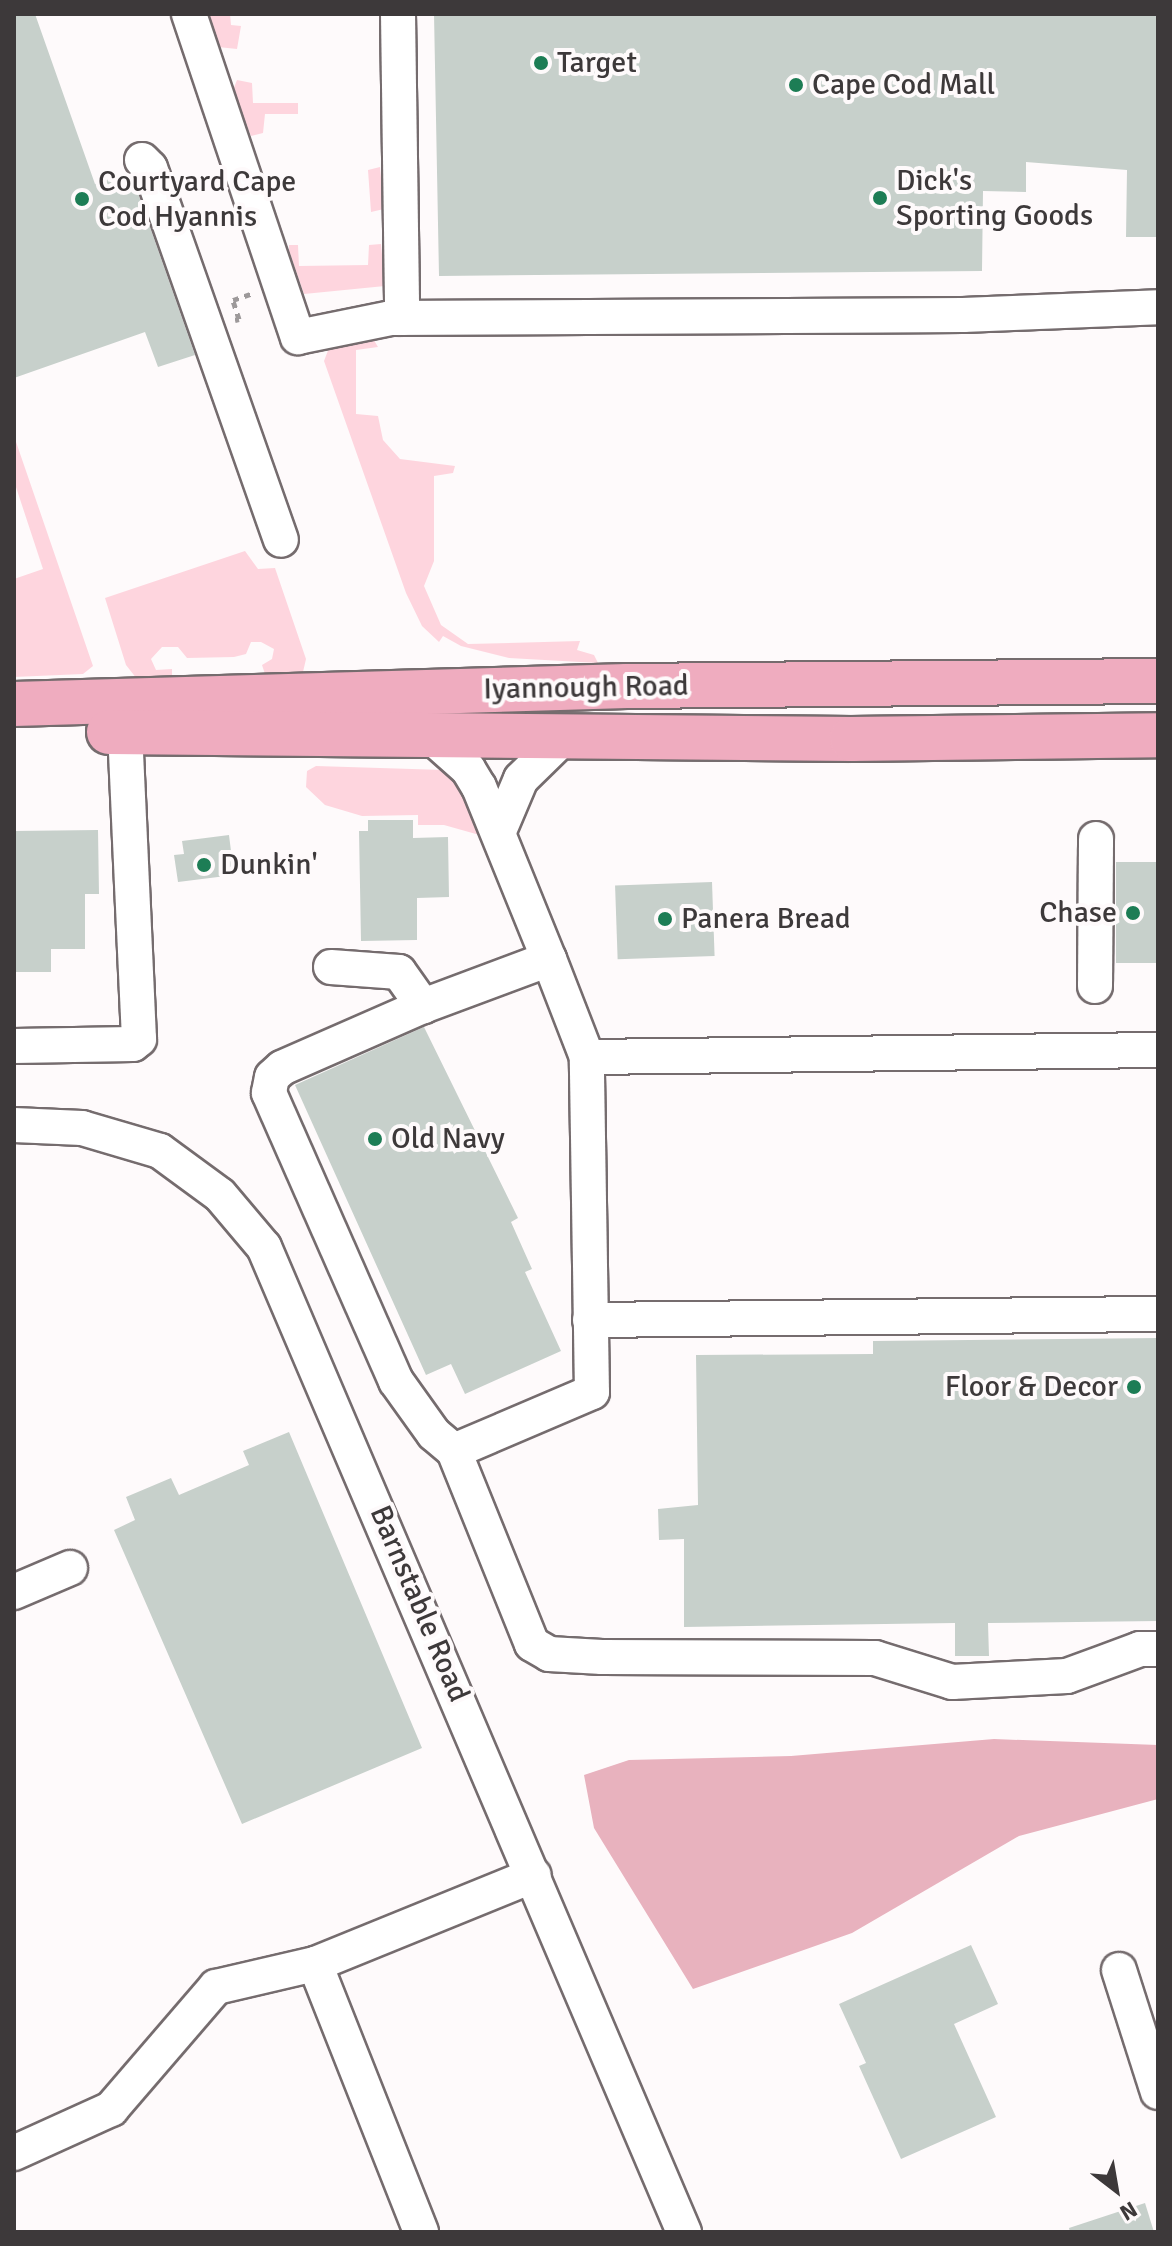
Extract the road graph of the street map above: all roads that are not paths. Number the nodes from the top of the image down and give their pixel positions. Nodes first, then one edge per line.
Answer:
1 (189, 14) edge
2 (398, 14) edge
3 (142, 160) dead end
4 (1158, 307) edge
5 (402, 318) junction
6 (281, 540) dead end
7 (1158, 681) edge
8 (14, 704) edge
9 (14, 732) edge
10 (125, 732) junction
11 (1158, 735) edge
12 (433, 738) junction
13 (563, 738) junction
14 (499, 831) junction
15 (1096, 839) dead end
16 (549, 959) junction
17 (331, 967) dead end
18 (1095, 986) dead end
19 (423, 1006) junction
20 (14, 1046) edge
21 (1158, 1050) edge
22 (587, 1057) junction
23 (14, 1125) edge
24 (1158, 1314) edge
25 (590, 1320) junction
26 (454, 1451) junction
27 (70, 1568) dead end
28 (14, 1592) edge
29 (1158, 1649) edge
30 (534, 1875) junction
31 (315, 1964) junction
32 (1119, 1970) dead end
33 (1158, 2092) edge
34 (14, 2153) edge
35 (421, 2232) edge
36 (684, 2232) edge

1 - 5 street
2 - 5 street
3 - 6 street
4 - 5 street
7 - 8 main road, Iyannough Road
9 - 10 main road, Iyannough Road
10 - 12 main road, Iyannough Road
10 - 20 street
11 - 13 main road, Iyannough Road
12 - 13 main road, Iyannough Road
12 - 14 street
13 - 14 street
14 - 16 street
15 - 18 street
16 - 19 street
16 - 22 street
17 - 19 street
19 - 26 street
21 - 22 street
22 - 25 street
23 - 30 street, Barnstable Road
24 - 25 street
25 - 26 street
26 - 29 street
27 - 28 street
30 - 31 street
30 - 36 street, Barnstable Road
31 - 34 street
31 - 35 street
32 - 33 street

